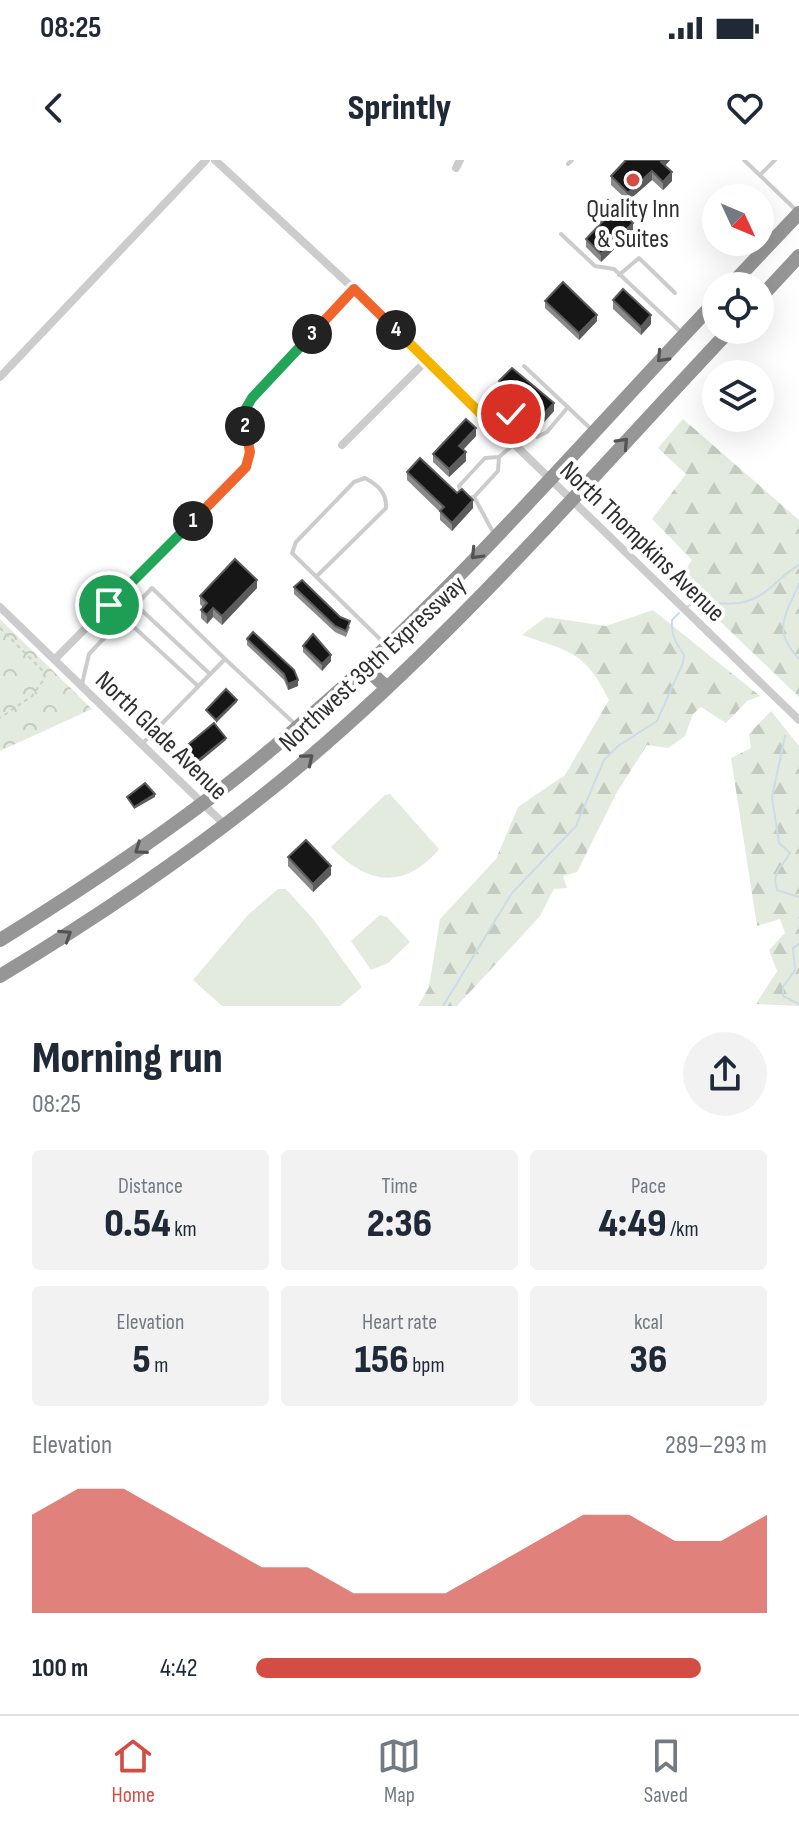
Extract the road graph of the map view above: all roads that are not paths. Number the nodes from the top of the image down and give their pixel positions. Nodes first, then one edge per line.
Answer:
1 (206, 160) edge
2 (215, 160) edge
3 (744, 160) edge
4 (775, 160) edge
5 (760, 175) junction
6 (799, 213) edge
7 (561, 234) dead end
8 (799, 256) edge
9 (743, 272) edge
10 (619, 275) junction
11 (774, 283) edge
12 (354, 289) junction
13 (675, 293) dead end
14 (702, 318) edge
15 (684, 335) junction
16 (717, 344) edge
17 (427, 360) junction
18 (524, 366) dead end
19 (0, 377) edge
20 (490, 395) dead end
21 (568, 407) junction
22 (513, 416) junction
23 (593, 431) junction
24 (499, 432) junction
25 (342, 445) dead end
26 (513, 445) junction
27 (499, 457) junction
28 (549, 478) junction
29 (474, 497) junction
30 (570, 500) junction
31 (495, 534) junction
32 (317, 576) junction
33 (136, 605) junction
34 (0, 607) edge
35 (124, 618) junction
36 (387, 646) junction
37 (55, 659) junction
38 (225, 659) junction
39 (365, 667) junction
40 (210, 674) junction
41 (81, 685) junction
42 (198, 686) junction
43 (387, 688) junction
44 (799, 720) edge
45 (298, 727) junction
46 (142, 744) junction
47 (203, 803) junction
48 (225, 825) junction
49 (0, 940) edge
50 (0, 976) edge

1 - 19 street
2 - 12 street, North Thompkins Avenue
3 - 5 lane
4 - 5 lane
5 - 6 lane
6 - 9 highway
7 - 10 lane
8 - 11 highway
10 - 13 lane
10 - 15 lane
12 - 17 street, North Thompkins Avenue
12 - 37 street
14 - 15 highway, Northwest 39th Expressway
15 -> 23 highway, Northwest 39th Expressway
30 -> 16 highway, Northwest 39th Expressway
17 - 24 street, North Thompkins Avenue
17 - 25 street
18 - 21 lane
20 - 22 lane
21 - 22 lane
21 - 23 lane
22 - 24 lane
23 - 28 highway, Northwest 39th Expressway
24 - 26 street, North Thompkins Avenue
26 - 27 lane
26 - 28 street, North Thompkins Avenue
27 - 29 lane
27 - 29 lane
28 - 30 street, North Thompkins Avenue
28 - 31 highway, Northwest 39th Expressway
29 - 31 lane
30 - 43 highway, Northwest 39th Expressway
30 - 44 street, North Thompkins Avenue
31 -> 36 highway, Northwest 39th Expressway
32 - 32 lane
32 - 36 lane
33 - 35 lane
33 - 38 lane
33 - 40 lane
34 - 37 street, North Glade Avenue
35 - 41 lane
35 - 42 lane
36 - 39 highway, Northwest 39th Expressway
37 - 41 street, North Glade Avenue
38 - 40 lane
38 - 45 lane
39 - 43 highway
39 - 45 highway, Northwest 39th Expressway
40 - 42 lane
41 - 46 street, North Glade Avenue
42 - 46 lane
48 -> 43 highway, Northwest 39th Expressway
45 - 47 highway, Northwest 39th Expressway
46 - 47 street, North Glade Avenue
47 - 48 street, North Glade Avenue
47 -> 49 highway, Northwest 39th Expressway
50 -> 48 highway, Northwest 39th Expressway

